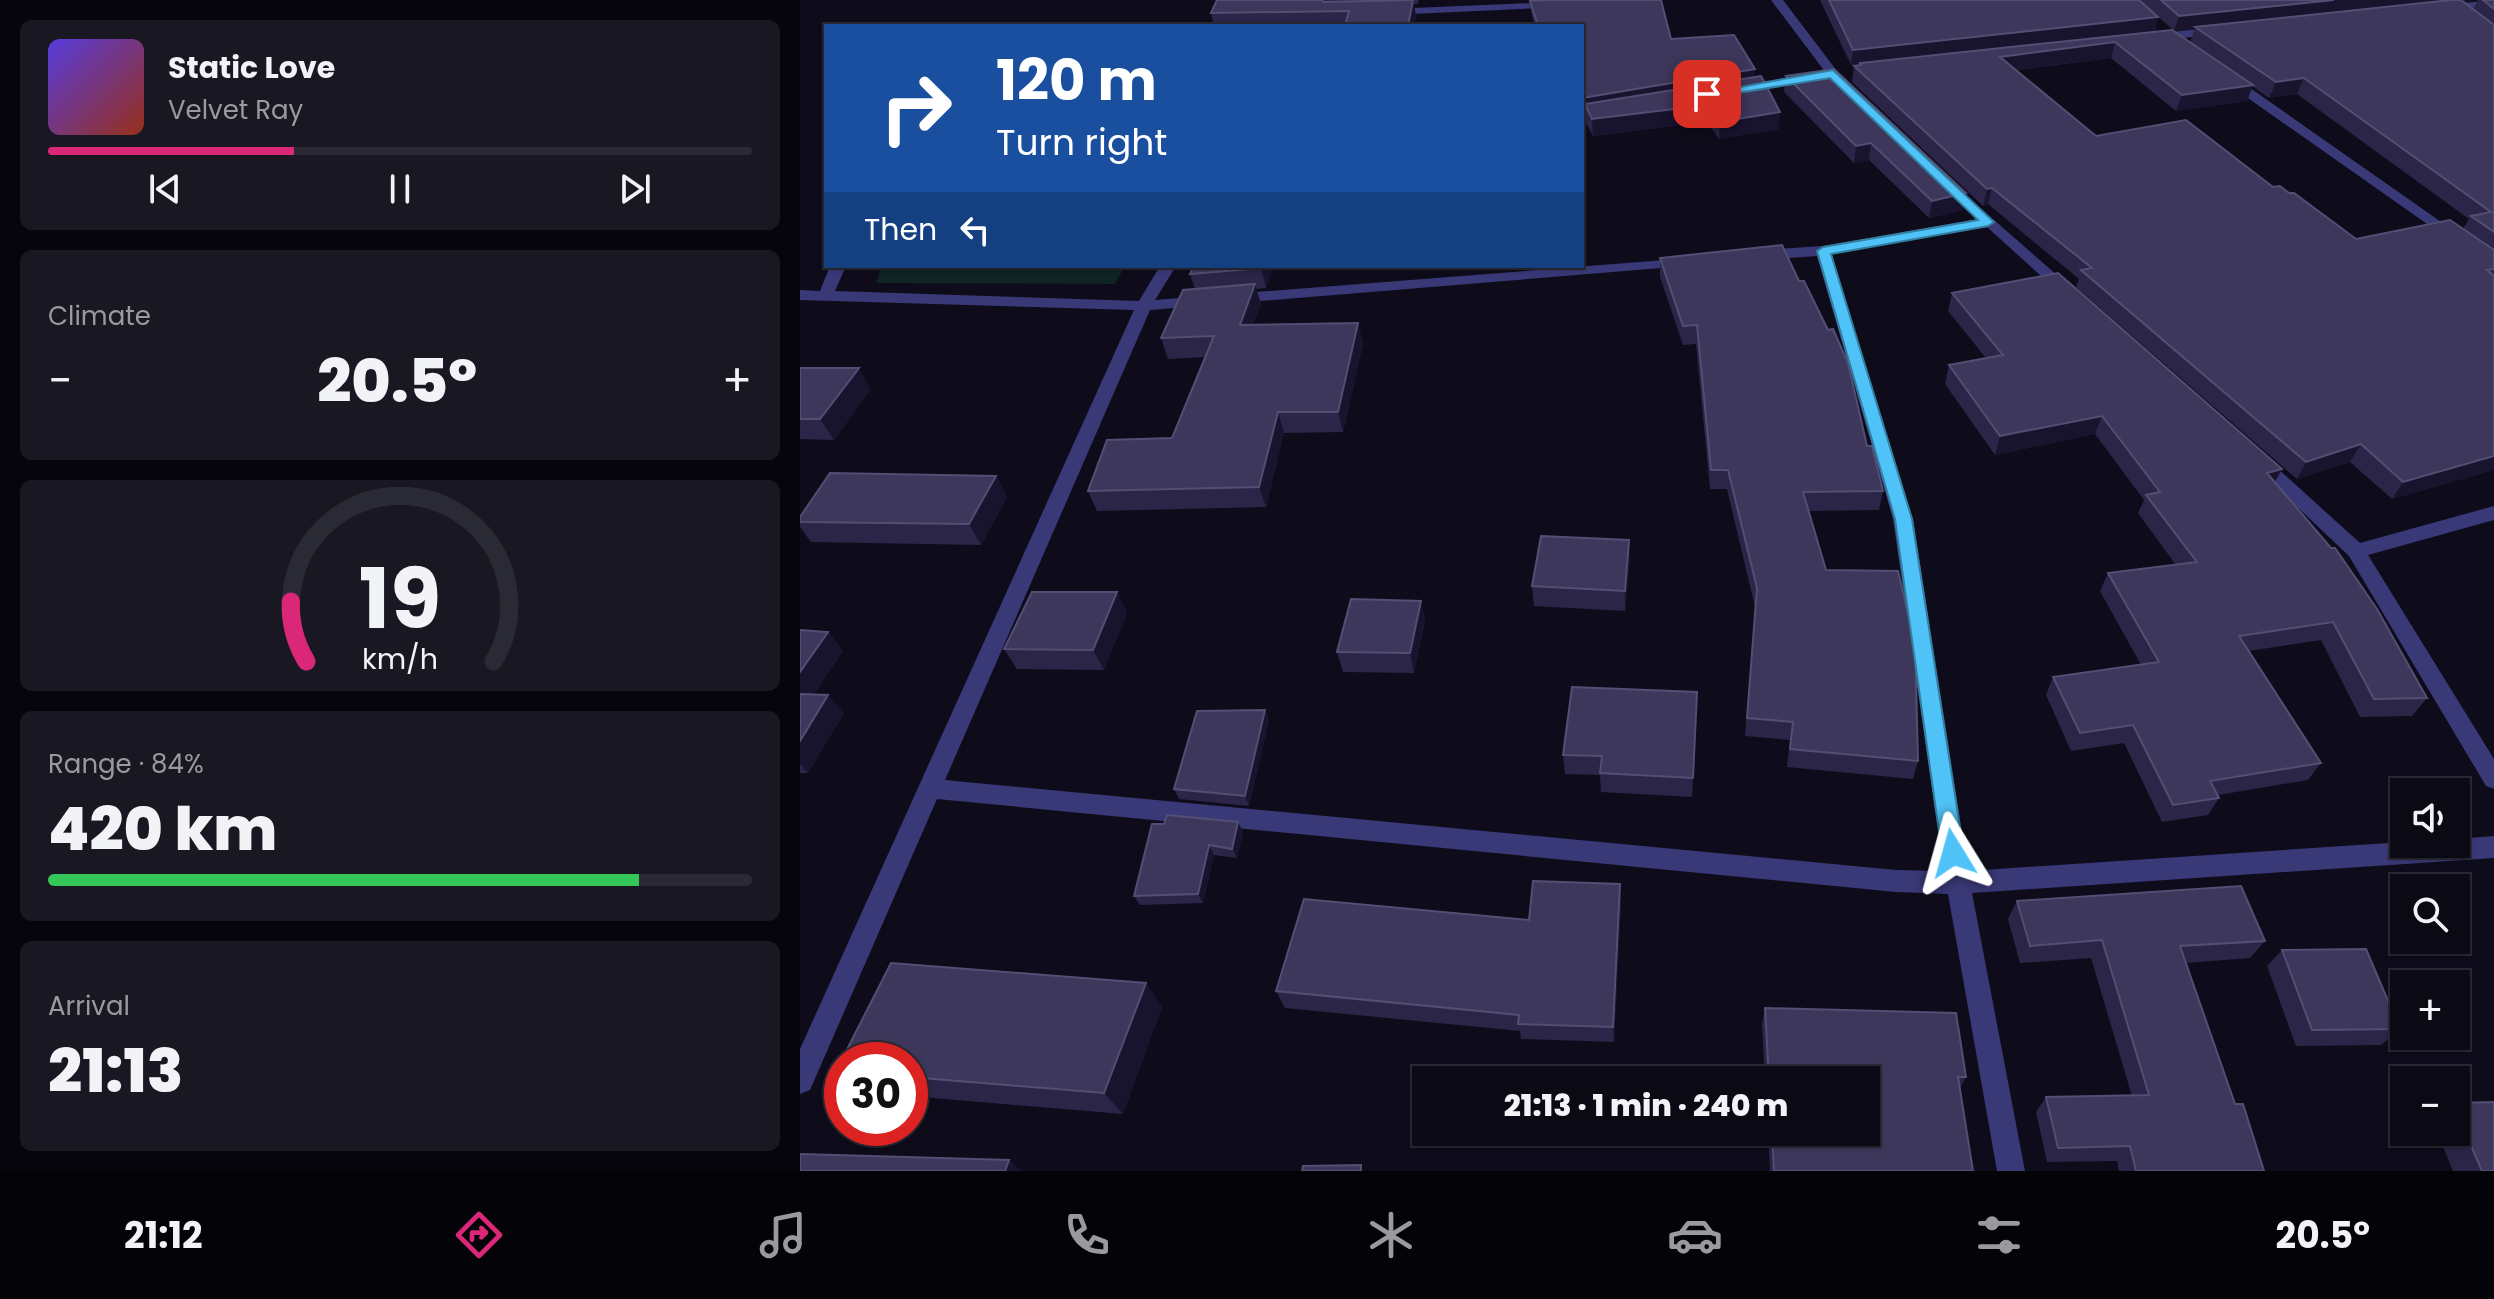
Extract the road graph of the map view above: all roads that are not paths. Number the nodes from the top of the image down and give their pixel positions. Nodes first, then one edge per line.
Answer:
1 (1777, 0) edge
2 (2494, 3) edge
3 (1573, 4) edge
4 (2425, 10) edge
5 (1373, 12) edge
6 (2228, 30) edge
7 (2163, 32) junction
8 (2138, 39) edge
9 (2181, 45) edge
10 (1840, 73) junction
11 (2220, 73) edge
12 (1723, 92) edge
13 (1855, 95) edge
14 (1932, 169) edge
15 (1988, 222) junction
16 (1823, 251) junction
17 (1744, 257) edge
18 (1697, 260) edge
19 (2494, 266) edge
20 (837, 268) edge
21 (1167, 268) edge
22 (800, 295) edge
23 (826, 295) junction
24 (2081, 304) edge
25 (1144, 306) junction
26 (2243, 447) edge
27 (2494, 513) edge
28 (2356, 551) junction
29 (2494, 779) edge
30 (929, 788) junction
31 (2494, 847) edge
32 (1958, 883) junction
33 (800, 1080) edge
34 (2011, 1171) edge

1 - 10 street
2 - 4 street
3 - 5 street
6 - 7 street
7 - 8 street
7 - 9 street
10 - 12 street
10 - 13 street
11 - 19 street
14 - 15 street
15 - 16 street
15 - 24 street
16 - 17 street
16 - 32 street
18 - 25 street
20 - 23 street
21 - 25 street
22 - 23 street
23 - 25 street
25 - 30 street
26 - 28 street
27 - 28 street
28 - 29 street
30 - 32 street
30 - 33 street
31 - 32 street
32 - 34 street

